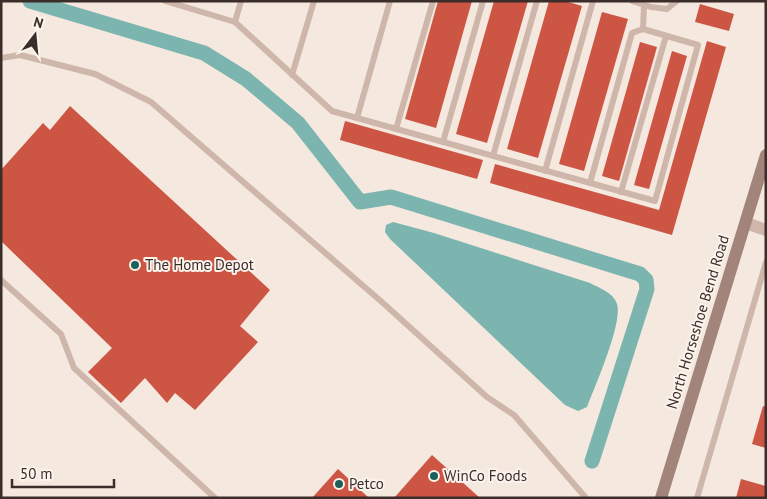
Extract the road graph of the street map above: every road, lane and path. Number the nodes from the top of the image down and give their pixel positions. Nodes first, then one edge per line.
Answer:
1 (166, 1) edge
2 (241, 1) edge
3 (314, 1) edge
4 (390, 1) edge
5 (433, 1) edge
6 (483, 1) edge
7 (537, 1) edge
8 (593, 1) edge
9 (677, 1) edge
10 (638, 3) edge
11 (235, 22) junction
12 (643, 29) junction
13 (666, 36) junction
14 (1, 58) edge
15 (292, 75) junction
16 (357, 118) junction
17 (396, 129) junction
18 (443, 142) junction
19 (766, 155) edge
20 (493, 156) junction
21 (545, 171) junction
22 (590, 183) junction
23 (621, 192) junction
24 (746, 223) junction
25 (766, 230) edge
26 (766, 262) edge
27 (1, 280) edge
28 (215, 498) edge
29 (586, 498) edge
30 (661, 498) edge
31 (697, 498) edge

1 - 11 lane
2 - 11 lane
3 - 15 lane
4 - 16 lane
5 - 17 lane
6 - 18 lane
7 - 20 lane
8 - 21 lane
9 - 10 lane
10 - 12 lane
11 - 15 lane
12 - 13 lane
12 - 22 lane
13 - 23 lane
13 - 23 lane
14 - 29 lane
15 - 16 lane
16 - 17 lane
17 - 18 lane
18 - 20 lane
19 - 24 street, North Horseshoe Bend Road
20 - 21 lane
21 - 22 lane
22 - 23 lane
24 - 25 street
24 - 30 street, North Horseshoe Bend Road
26 - 31 lane
27 - 28 lane

